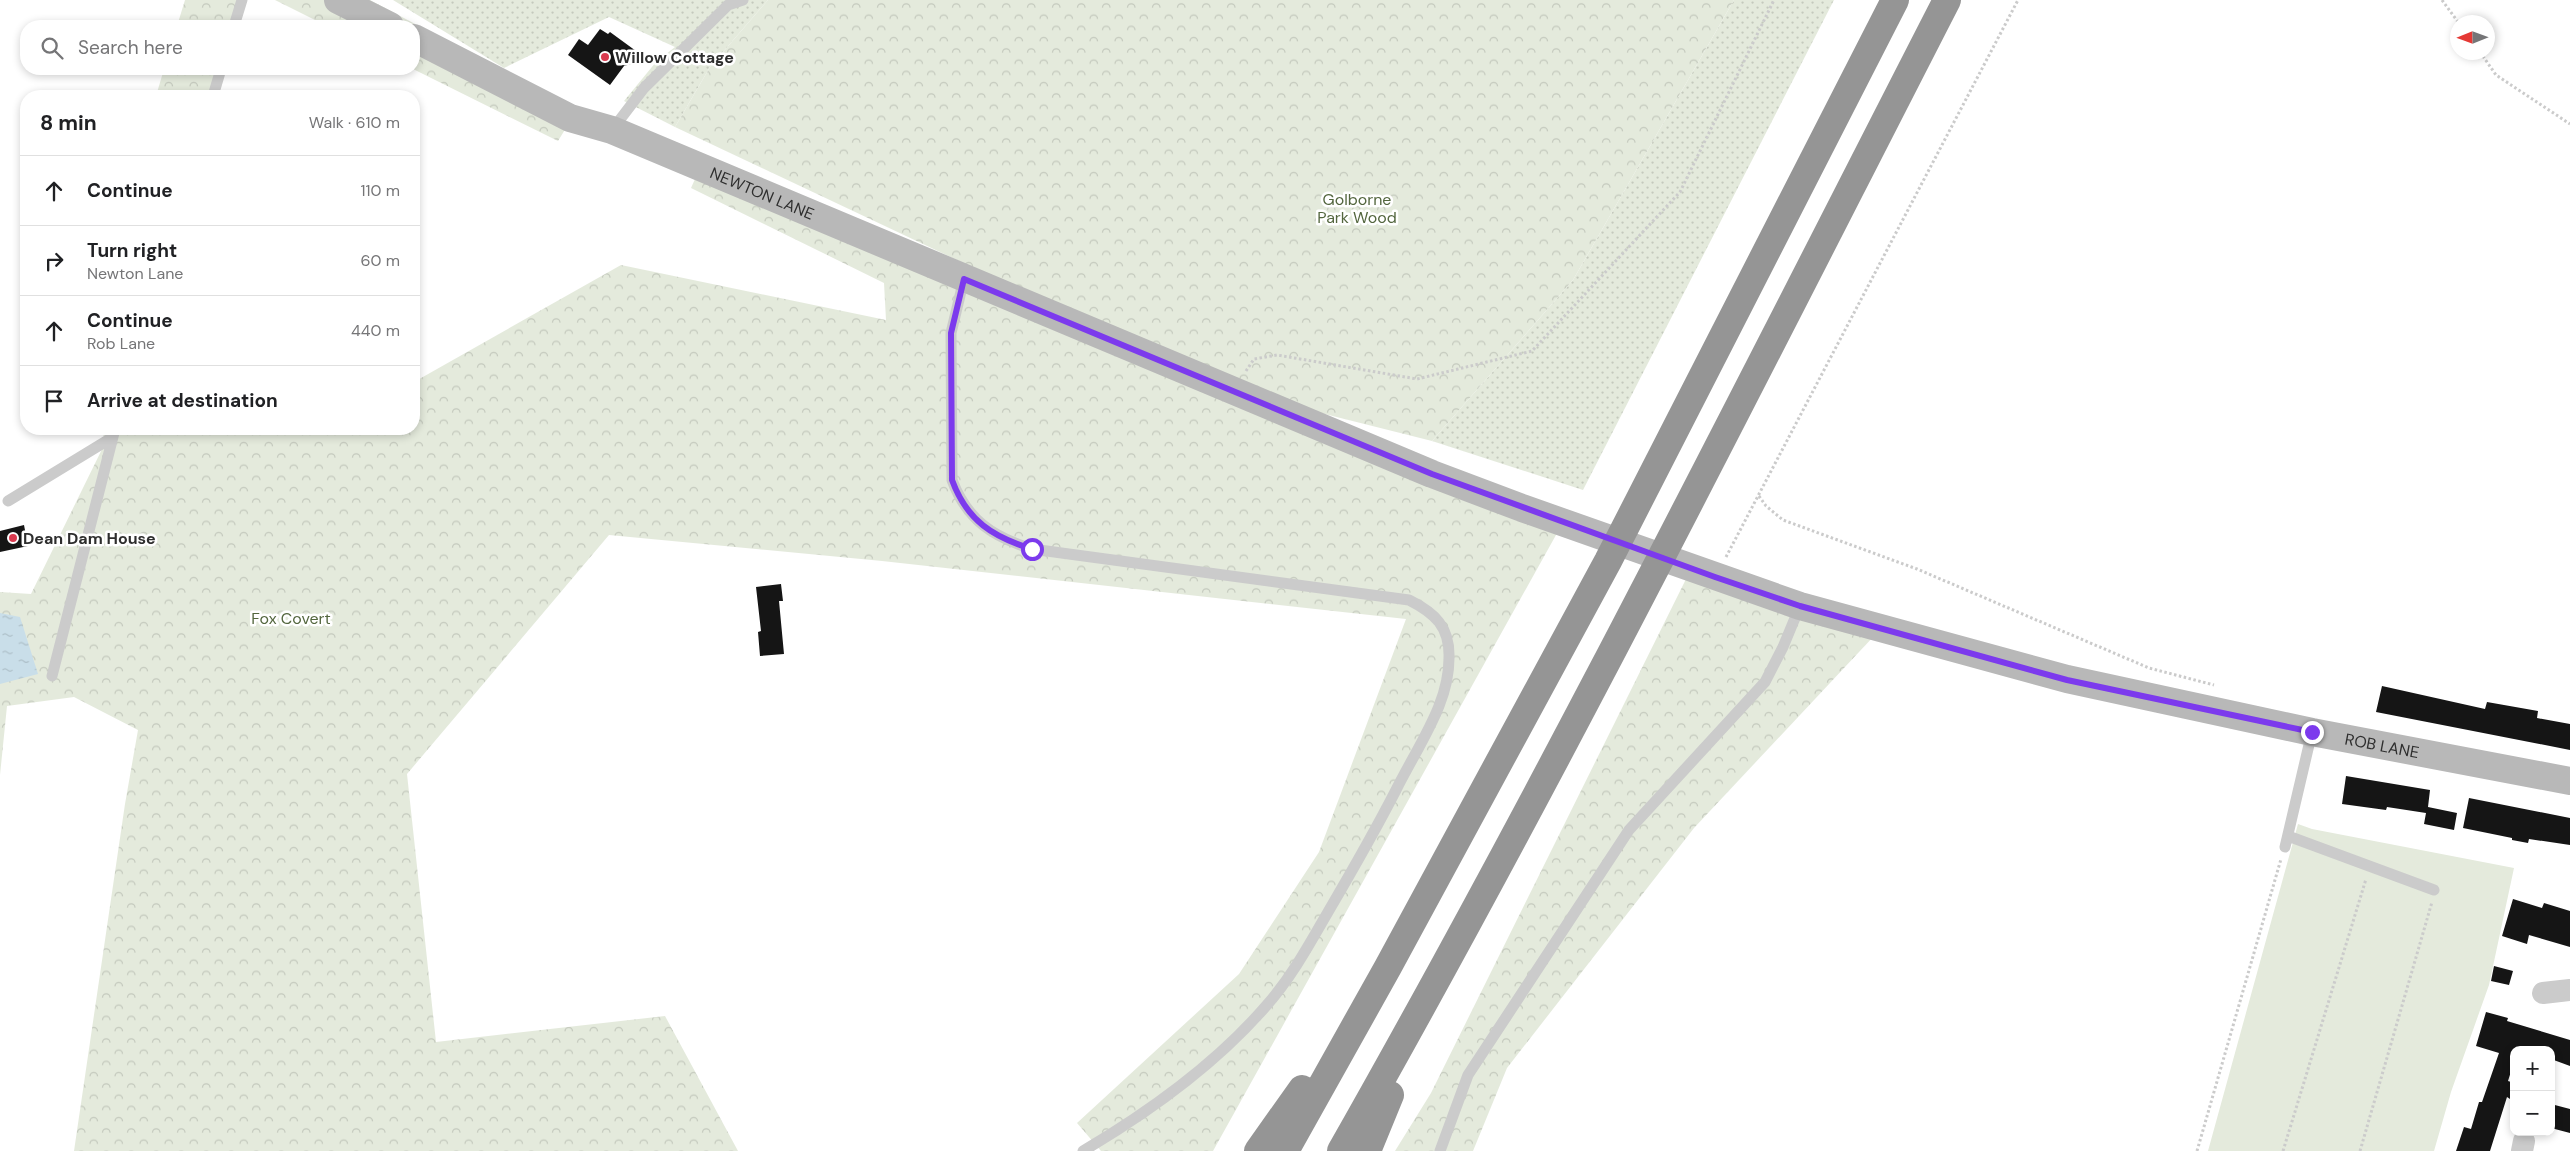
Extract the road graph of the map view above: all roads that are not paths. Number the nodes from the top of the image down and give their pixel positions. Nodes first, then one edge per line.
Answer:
1 (242, 0) edge
2 (338, 0) edge
3 (743, 0) edge
4 (1895, 0) edge
5 (1947, 0) edge
6 (236, 20) edge
7 (378, 20) edge
8 (420, 41) edge
9 (219, 75) edge
10 (215, 90) edge
11 (612, 130) junction
12 (964, 279) junction
13 (1116, 341) joint
14 (111, 435) edge
15 (113, 435) edge
16 (8, 501) dead end
17 (1800, 606) junction
18 (52, 676) dead end
19 (2312, 732) junction
20 (2570, 781) edge
21 (2434, 890) road end
22 (1388, 967) junction
23 (1434, 987) junction
24 (2570, 990) edge
25 (2543, 993) dead end
26 (1082, 1151) edge
27 (1258, 1151) edge
28 (1285, 1151) edge
29 (1341, 1151) edge
30 (1367, 1151) edge
31 (1440, 1151) edge

1 - 6 lane
2 - 7 street
3 - 11 lane
4 - 22 highway
5 - 23 highway
8 - 11 street, NEWTON LANE
9 - 10 lane
11 - 12 street, NEWTON LANE
12 - 13 street, NEWTON LANE
12 - 26 lane
13 - 17 street, ROB LANE
14 - 16 lane
15 - 18 lane
17 - 19 street, ROB LANE
17 - 31 lane
19 - 20 street, ROB LANE
19 - 21 lane
22 - 27 highway
22 - 28 highway
23 - 29 highway
23 - 30 highway
24 - 25 street

